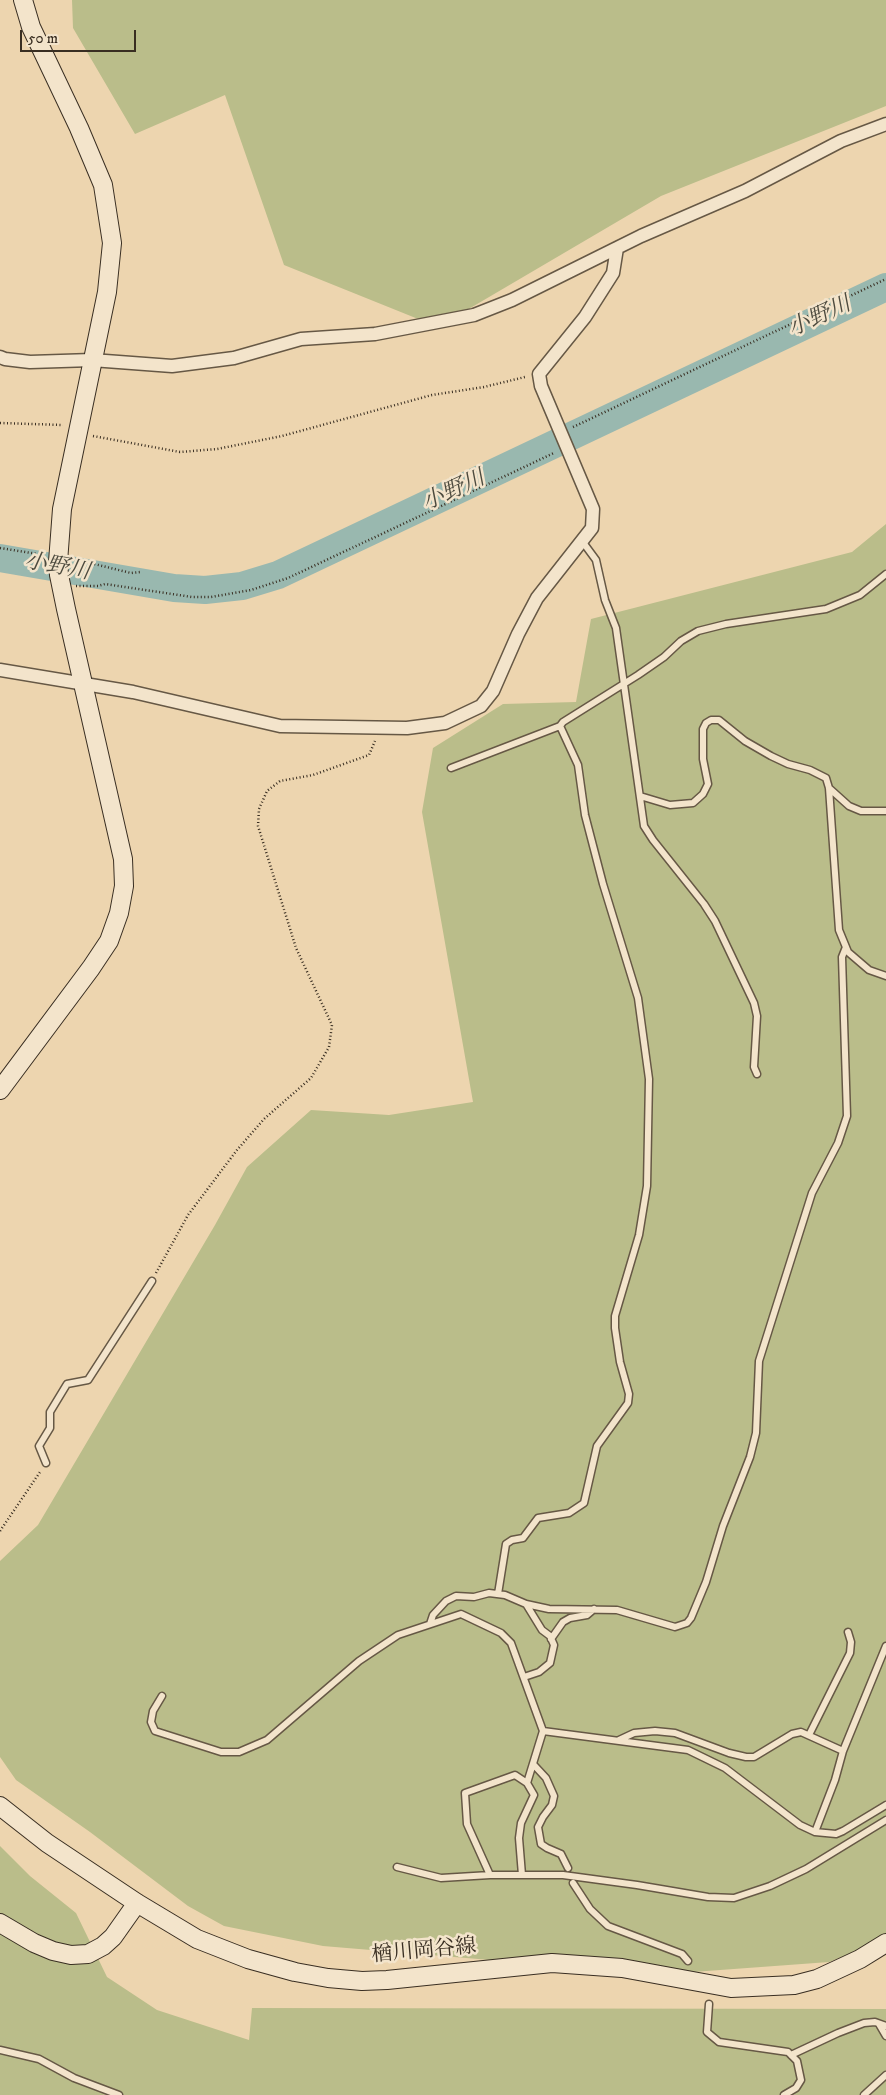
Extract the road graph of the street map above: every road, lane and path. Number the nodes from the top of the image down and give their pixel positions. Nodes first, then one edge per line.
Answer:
1 (23, 0) edge
2 (886, 124) edge
3 (617, 248) junction
4 (886, 279) edge
5 (0, 357) edge
6 (92, 360) junction
7 (539, 374) junction
8 (0, 423) edge
9 (78, 430) junction
10 (564, 440) junction
11 (582, 540) junction
12 (886, 574) edge
13 (59, 575) junction
14 (0, 670) edge
15 (83, 683) junction
16 (624, 684) junction
17 (560, 726) junction
18 (381, 728) junction
19 (451, 768) dead end
20 (829, 788) junction
21 (640, 796) junction
22 (886, 810) edge
23 (846, 947) junction
24 (886, 976) edge
25 (756, 1074) dead end
26 (0, 1090) edge
27 (152, 1282) joint
28 (46, 1463) joint
29 (0, 1531) edge
30 (498, 1594) junction
31 (526, 1604) junction
32 (594, 1609) junction
33 (430, 1624) junction
34 (848, 1632) dead end
35 (552, 1639) junction
36 (886, 1646) edge
37 (524, 1677) junction
38 (162, 1696) dead end
39 (543, 1731) junction
40 (809, 1735) junction
41 (618, 1740) junction
42 (843, 1751) junction
43 (533, 1764) junction
44 (527, 1783) junction
45 (0, 1806) edge
46 (886, 1806) edge
47 (886, 1820) edge
48 (815, 1832) junction
49 (397, 1867) dead end
50 (568, 1868) dead end
51 (490, 1875) junction
52 (522, 1875) junction
53 (573, 1883) dead end
54 (137, 1903) junction
55 (0, 1924) edge
56 (886, 1943) edge
57 (688, 1961) dead end
58 (709, 2004) dead end
59 (883, 2025) edge
60 (886, 2036) edge
61 (0, 2050) edge
62 (791, 2055) junction
63 (886, 2075) edge
64 (119, 2095) edge
65 (784, 2095) edge
66 (864, 2095) edge

1 - 6 street
2 - 3 street
3 - 6 street
3 - 7 street
4 - 10 path
5 - 6 street
6 - 9 street
7 - 9 path
7 - 10 street
8 - 9 path
9 - 13 street
10 - 11 street
10 - 13 path
11 - 16 lane
11 - 18 street
12 - 16 lane
13 - 15 street
14 - 15 street
15 - 18 street
15 - 26 street
16 - 17 lane
16 - 21 lane
17 - 19 lane
17 - 30 lane
18 - 27 path
20 - 21 lane
20 - 22 lane
20 - 23 lane
21 - 25 lane
23 - 24 lane
23 - 32 lane
27 - 28 lane
28 - 29 path
30 - 31 lane
30 - 33 lane
31 - 32 lane
31 - 35 lane
32 - 35 lane
33 - 37 lane
33 - 38 lane
34 - 40 lane
35 - 37 lane
36 - 42 lane
37 - 39 lane
39 - 41 lane
39 - 43 lane
40 - 41 lane
40 - 42 lane
41 - 48 lane
42 - 48 lane
43 - 44 lane
43 - 50 lane
44 - 51 lane
44 - 52 lane
45 - 54 street, 楢川岡谷線
46 - 48 lane
47 - 52 lane
49 - 51 lane
51 - 52 lane
53 - 57 lane
54 - 55 street
54 - 56 street, 楢川岡谷線
58 - 62 lane
59 - 60 lane
59 - 62 lane
61 - 64 lane
62 - 65 lane
63 - 66 lane

